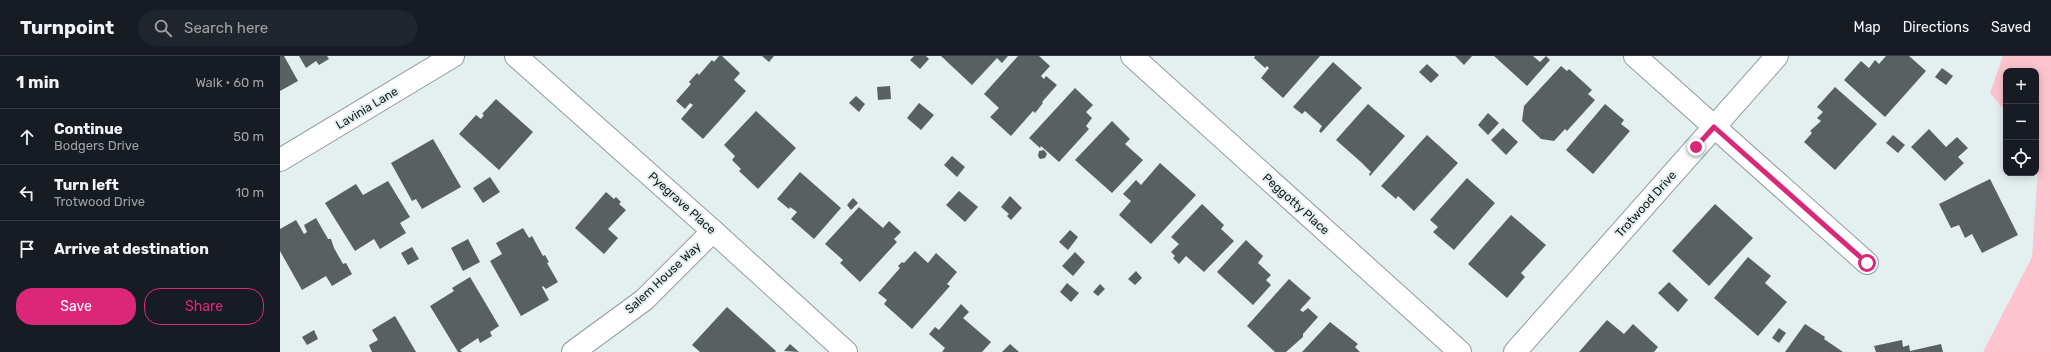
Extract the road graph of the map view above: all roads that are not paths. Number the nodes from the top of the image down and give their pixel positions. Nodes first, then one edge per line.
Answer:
1 (453, 56) edge
2 (516, 56) edge
3 (1132, 56) edge
4 (1634, 56) edge
5 (1777, 56) edge
6 (1714, 127) junction
7 (280, 160) edge
8 (713, 231) junction
9 (1867, 263) dead end
10 (573, 352) edge
11 (846, 352) edge
12 (1460, 352) edge
13 (1515, 352) edge

1 - 7 street, Lavinia Lane
2 - 8 street, Pyegrave Place
3 - 12 street, Peggotty Place
4 - 6 street
5 - 6 street, Trotwood Drive
6 - 9 street
6 - 13 street, Trotwood Drive
8 - 10 street, Salem House Way
8 - 11 street, Pyegrave Place

